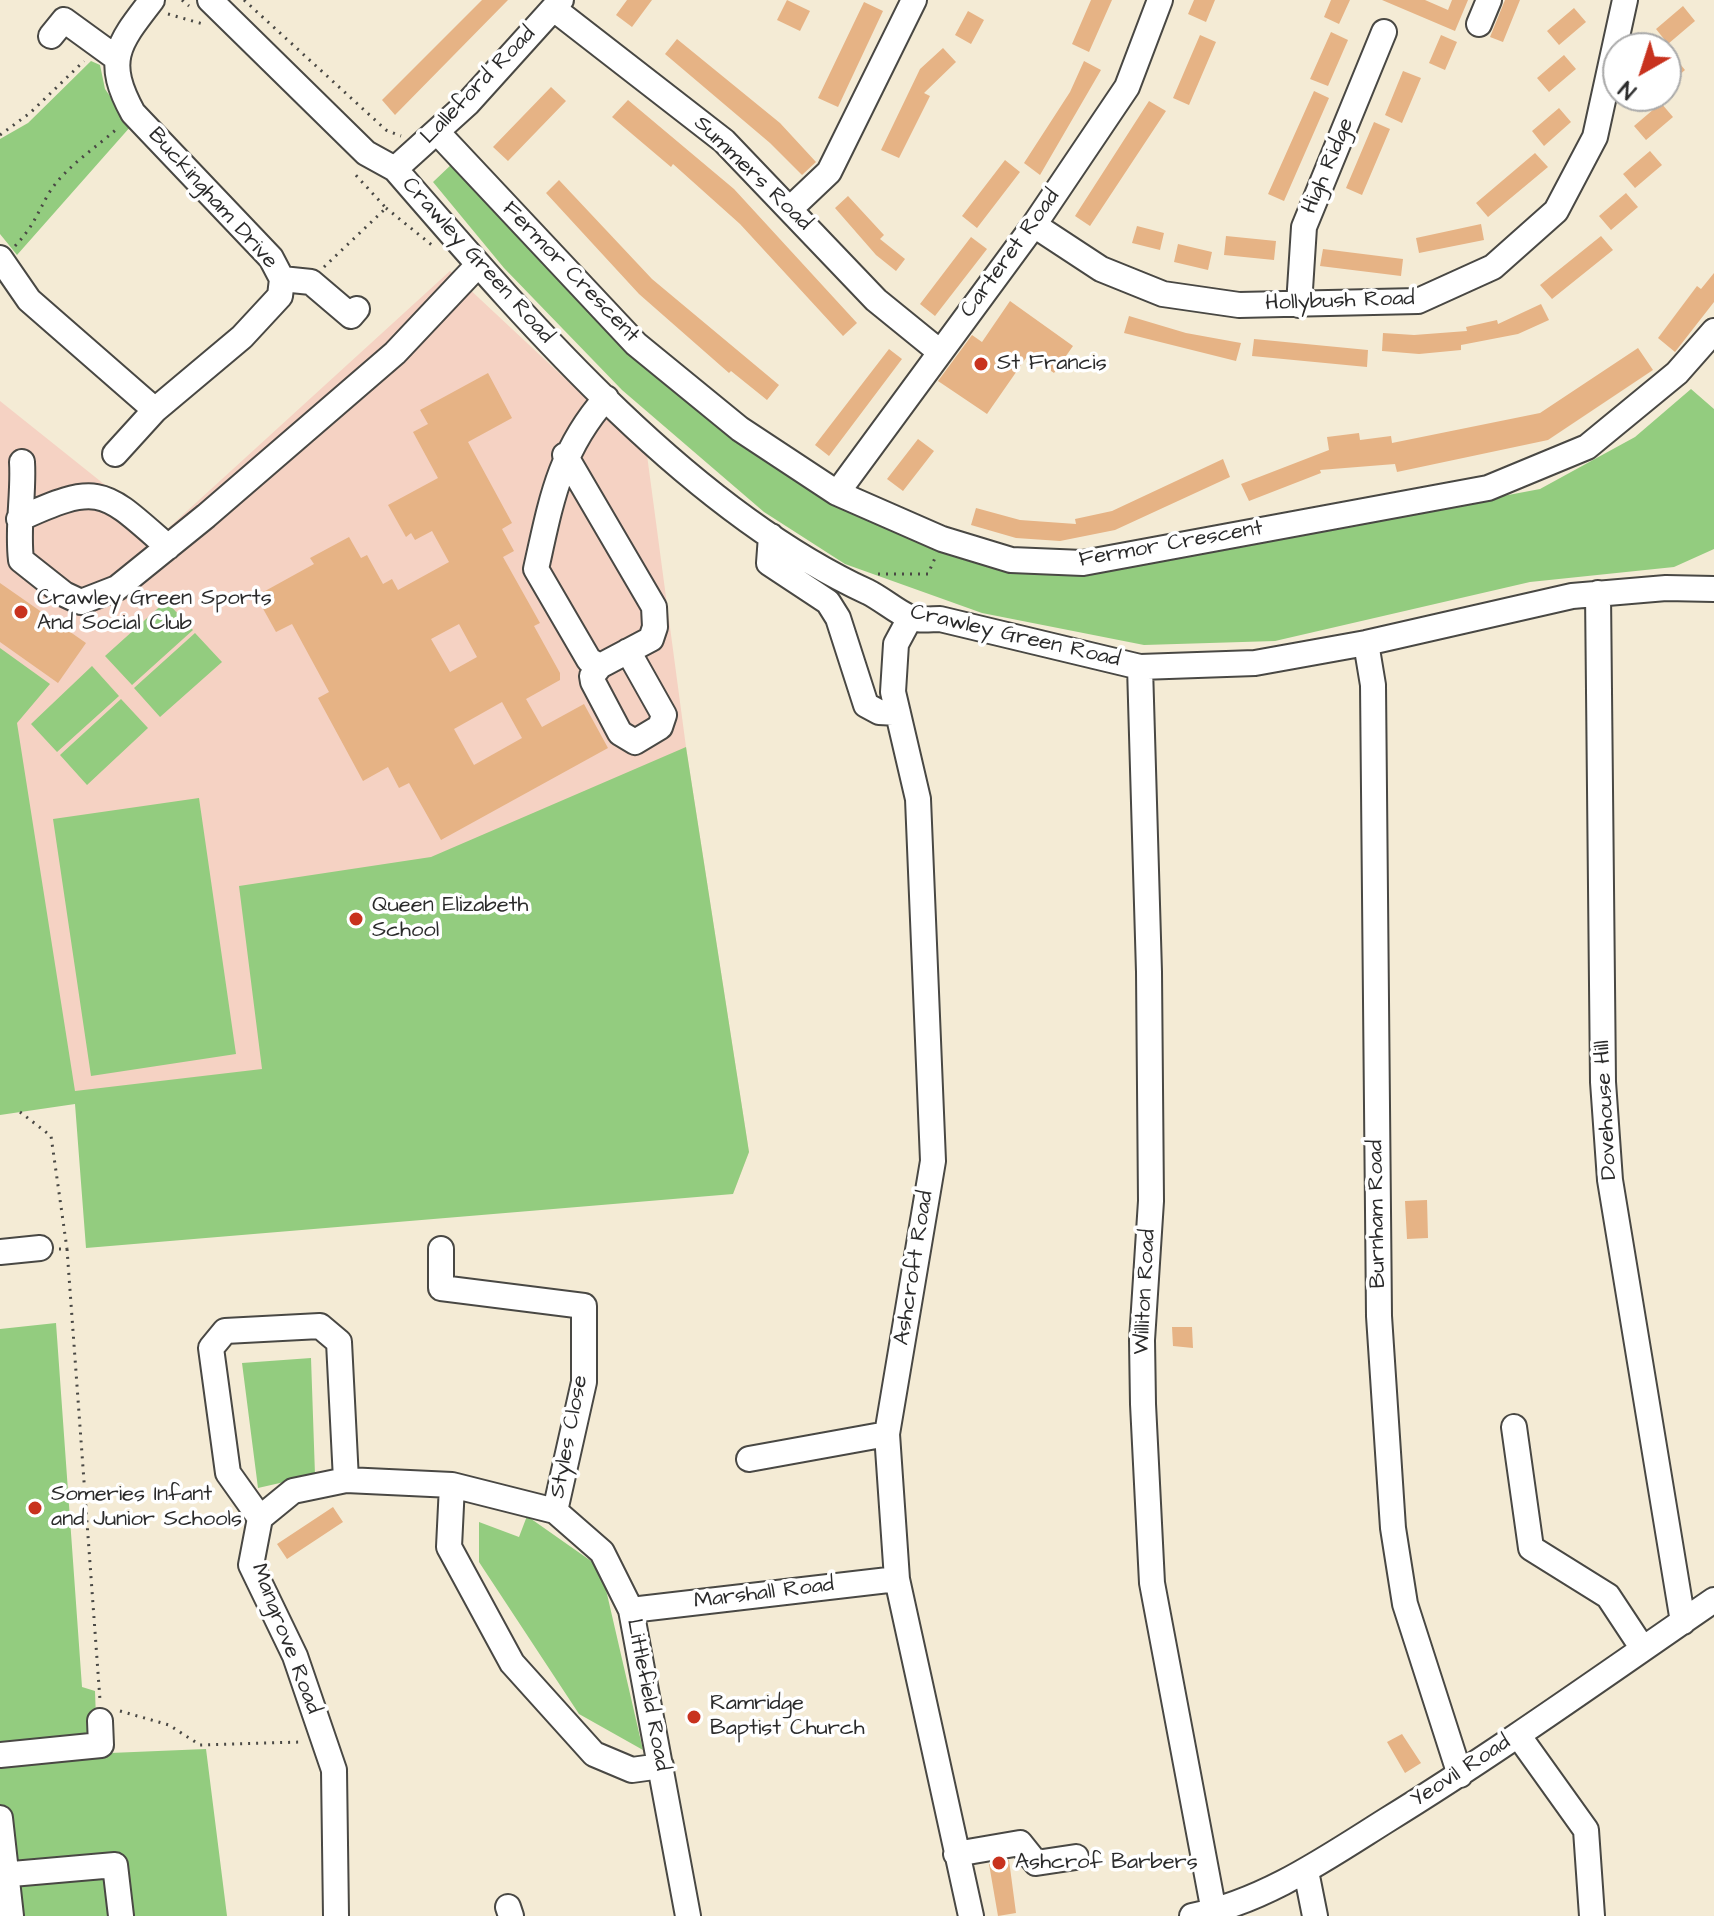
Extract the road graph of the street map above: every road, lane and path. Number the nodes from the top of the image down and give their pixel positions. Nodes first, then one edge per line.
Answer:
1 (210, 0) edge
2 (244, 0) edge
3 (914, 0) edge
4 (1160, 0) edge
5 (1489, 0) edge
6 (1625, 0) edge
7 (149, 4) edge
8 (557, 4) edge
9 (1479, 24) dead end
10 (207, 25) dead end
11 (1384, 32) dead end
12 (51, 36) dead end
13 (106, 52) junction
14 (133, 113) junction
15 (437, 132) junction
16 (0, 135) edge
17 (408, 139) dead end
18 (350, 168) dead end
19 (395, 169) junction
20 (386, 208) junction
21 (791, 208) junction
22 (1034, 225) junction
23 (433, 247) dead end
24 (1, 259) edge
25 (478, 265) junction
26 (282, 279) junction
27 (311, 282) junction
28 (1299, 305) junction
29 (357, 309) dead end
30 (1714, 331) edge
31 (940, 352) junction
32 (606, 398) junction
33 (155, 410) junction
34 (115, 454) dead end
35 (565, 455) junction
36 (22, 462) dead end
37 (837, 493) junction
38 (19, 519) junction
39 (771, 536) junction
40 (942, 539) junction
41 (168, 547) junction
42 (874, 579) dead end
43 (1714, 589) edge
44 (1598, 593) junction
45 (910, 618) junction
46 (1366, 643) junction
47 (628, 651) junction
48 (600, 666) junction
49 (1140, 667) junction
50 (898, 713) junction
51 (20, 1112) dead end
52 (40, 1248) joint
53 (67, 1249) junction
54 (441, 1249) dead end
55 (0, 1252) edge
56 (1514, 1427) dead end
57 (887, 1434) junction
58 (749, 1459) dead end
59 (346, 1480) junction
60 (452, 1485) junction
61 (555, 1511) junction
62 (260, 1518) junction
63 (897, 1579) junction
64 (1714, 1600) edge
65 (631, 1610) junction
66 (1683, 1622) junction
67 (1643, 1649) junction
68 (100, 1721) dead end
69 (1518, 1735) junction
70 (323, 1741) junction
71 (0, 1755) edge
72 (661, 1766) junction
73 (1460, 1775) junction
74 (0, 1818) edge
75 (956, 1854) junction
76 (1076, 1857) dead end
77 (1306, 1871) junction
78 (3, 1875) edge
79 (1203, 1914) edge
80 (11, 1916) edge
81 (121, 1916) edge
82 (336, 1916) edge
83 (688, 1916) edge
84 (971, 1916) edge
85 (1315, 1916) edge
86 (1592, 1916) edge

1 - 19 street, Crawley Green Road
2 - 17 path
3 - 21 street
4 - 22 street, Carteret Road
5 - 9 street
6 - 28 street, Hollybush Road
7 - 10 path
7 - 13 street
8 - 15 street, Lalleford Road
8 - 21 street, Summers Road
11 - 28 street, High Ridge
12 - 13 street
13 - 14 street, Buckingham Drive
13 - 16 path
14 - 24 path
14 - 26 street, Buckingham Drive
15 - 19 street, Lalleford Road
15 - 37 street, Fermor Crescent
18 - 20 path
19 - 25 street, Crawley Green Road
20 - 23 path
20 - 27 path
21 - 31 street, Summers Road
22 - 28 street, Hollybush Road
22 - 31 street, Carteret Road
24 - 33 street
25 - 32 street, Crawley Green Road
25 - 41 street
26 - 27 street
26 - 33 street, Buckingham Drive
27 - 29 street
30 - 40 street, Fermor Crescent
31 - 37 street, Carteret Road
32 - 35 street
32 - 39 street, Crawley Green Road
33 - 34 street, Buckingham Drive
35 - 47 street
35 - 48 street
36 - 38 street
37 - 40 street, Fermor Crescent
38 - 41 street
38 - 41 street
39 - 45 street, Crawley Green Road
39 - 50 street
40 - 42 path
43 - 44 street, Crawley Green Road
44 - 46 street, Crawley Green Road
44 - 66 street, Dovehouse Hill
45 - 49 street, Crawley Green Road
45 - 50 street, Ashcroft Road
46 - 49 street, Crawley Green Road
46 - 73 street, Burnham Road
47 - 48 street
47 - 48 street
49 - 79 street, Williton Road
50 - 57 street, Ashcroft Road
51 - 53 path
52 - 53 path
52 - 55 street
53 - 70 path
54 - 61 street, Styles Close
56 - 67 street
57 - 58 street
57 - 63 street, Ashcroft Road
59 - 60 street
59 - 62 street
59 - 62 street
60 - 61 street, Littlefield Road
60 - 72 street
61 - 65 street, Littlefield Road
62 - 70 street, Mangrove Road
63 - 65 street, Marshall Road
63 - 75 street, Ashcroft Road
64 - 66 street, Yeovil Road
65 - 72 street, Littlefield Road
66 - 67 street, Yeovil Road
67 - 69 street, Yeovil Road
68 - 71 street
69 - 73 street, Yeovil Road
69 - 86 street
70 - 82 street, Mangrove Road
72 - 83 street, Littlefield Road
73 - 77 street, Yeovil Road
74 - 78 street
75 - 76 street
75 - 84 street, Ashcroft Road
77 - 79 street, Yeovil Road
77 - 85 street
78 - 80 street
78 - 81 street

